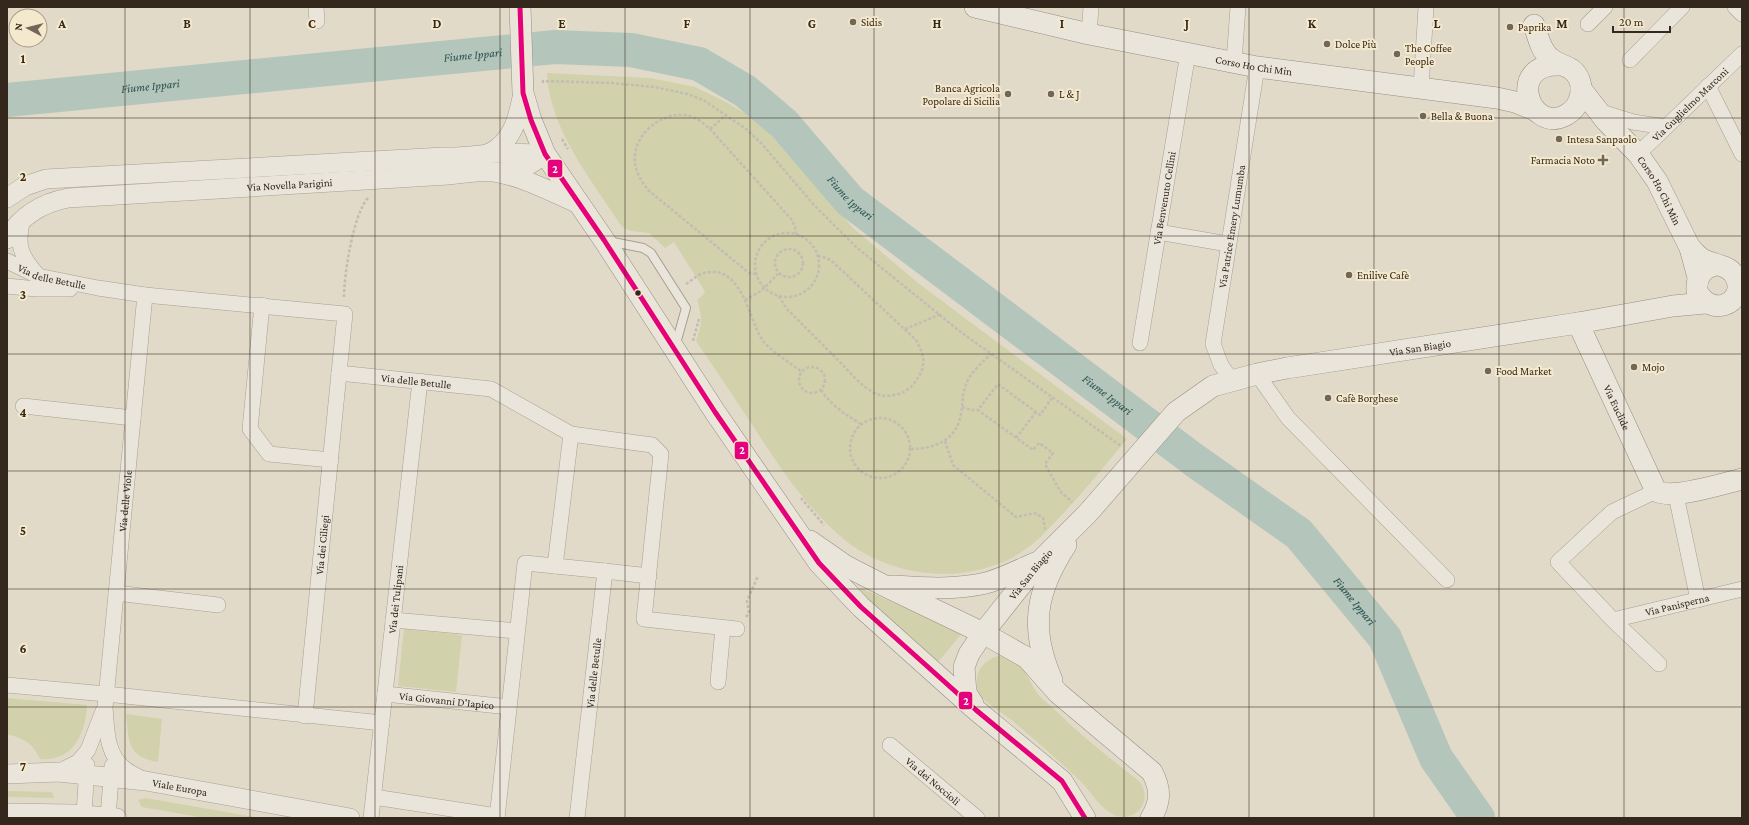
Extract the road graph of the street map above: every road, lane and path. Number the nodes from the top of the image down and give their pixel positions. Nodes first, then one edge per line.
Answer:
1 (520, 7) edge
2 (975, 7) edge
3 (1091, 7) edge
4 (1238, 7) edge
5 (1426, 7) edge
6 (1605, 7) edge
7 (1682, 7) edge
8 (1735, 7) edge
9 (1742, 14) edge
10 (1534, 16) edge
11 (1588, 24) dead end
12 (1089, 34) junction
13 (1188, 53) junction
14 (1742, 54) edge
15 (1630, 60) dead end
16 (1234, 62) junction
17 (1561, 65) junction
18 (1257, 66) junction
19 (1529, 82) junction
20 (1708, 86) junction
21 (543, 87) dead end
22 (1421, 88) junction
23 (1581, 89) junction
24 (523, 93) junction
25 (1534, 110) junction
26 (726, 115) junction
27 (1565, 116) junction
28 (1602, 116) junction
29 (1666, 127) junction
30 (710, 129) junction
31 (561, 137) dead end
32 (489, 153) junction
33 (545, 154) junction
34 (1638, 154) junction
35 (1742, 154) edge
36 (571, 155) dead end
37 (493, 172) junction
38 (386, 178) junction
39 (7, 198) edge
40 (581, 206) junction
41 (23, 218) junction
42 (1158, 232) junction
43 (796, 234) junction
44 (7, 239) edge
45 (604, 240) junction
46 (1228, 244) junction
47 (1690, 248) junction
48 (818, 256) junction
49 (7, 261) edge
50 (1716, 265) junction
51 (756, 274) junction
52 (778, 274) junction
53 (38, 276) junction
54 (1738, 277) edge
55 (1697, 280) junction
56 (7, 286) edge
57 (684, 286) dead end
58 (98, 288) junction
59 (764, 288) junction
60 (145, 295) junction
61 (779, 296) junction
62 (745, 300) junction
63 (1736, 300) edge
64 (1705, 303) junction
65 (262, 305) junction
66 (1673, 306) junction
67 (345, 314) junction
68 (941, 314) junction
69 (699, 317) dead end
70 (1578, 323) junction
71 (905, 329) junction
72 (1140, 343) dead end
73 (684, 347) junction
74 (991, 354) junction
75 (802, 372) junction
76 (339, 373) junction
77 (1257, 374) junction
78 (420, 381) junction
79 (1232, 381) junction
80 (821, 390) junction
81 (1052, 398) junction
82 (23, 406) dead end
83 (962, 407) junction
84 (978, 410) junction
85 (1036, 412) junction
86 (133, 418) junction
87 (862, 424) junction
88 (571, 434) junction
89 (1016, 438) junction
90 (945, 441) junction
91 (911, 449) junction
92 (1131, 452) junction
93 (330, 460) junction
94 (1742, 479) edge
95 (1666, 493) junction
96 (797, 494) dead end
97 (1082, 509) junction
98 (825, 526) dead end
99 (1046, 530) dead end
100 (798, 533) junction
101 (1041, 560) junction
102 (555, 566) junction
103 (605, 571) junction
104 (648, 576) junction
105 (758, 576) dead end
106 (1447, 580) dead end
107 (883, 585) junction
108 (1742, 589) edge
109 (116, 593) junction
110 (1698, 600) junction
111 (218, 605) dead end
112 (393, 620) junction
113 (1613, 620) junction
114 (735, 625) junction
115 (517, 631) junction
116 (983, 633) junction
117 (1659, 664) dead end
118 (718, 682) dead end
119 (7, 685) edge
120 (1058, 693) junction
121 (385, 694) junction
122 (105, 701) junction
123 (509, 707) junction
124 (976, 710) junction
125 (306, 716) junction
126 (382, 723) junction
127 (890, 745) dead end
128 (88, 750) junction
129 (113, 755) junction
130 (58, 772) junction
131 (7, 774) edge
132 (86, 774) junction
133 (111, 776) junction
134 (146, 781) junction
135 (1062, 781) junction
136 (374, 797) junction
137 (7, 813) edge
138 (84, 815) junction
139 (497, 817) edge
140 (113, 818) edge
141 (350, 818) edge
142 (371, 818) edge
143 (577, 818) edge
144 (977, 818) edge
145 (1072, 818) edge
146 (1085, 818) edge
147 (1099, 818) edge
148 (1151, 818) edge

1 - 24 main road
2 - 12 main road, Corso Ho Chi Min
3 - 12 street
4 - 16 street
5 - 22 street
6 - 11 street
7 - 15 street
8 - 9 street
10 - 17 main road
10 - 19 main road
12 - 13 main road, Corso Ho Chi Min
13 - 16 main road, Corso Ho Chi Min
13 - 42 street, Via Benvenuto Cellini
14 - 20 street, Via Guglielmo Marconi
16 - 18 main road, Corso Ho Chi Min
17 - 19 main road
17 - 23 main road
18 - 22 main road, Corso Ho Chi Min
18 - 46 street, Via Patrice Emery Lumumba
19 - 25 main road
20 - 29 street, Via Guglielmo Marconi
20 - 35 street
21 - 26 path
22 - 25 main road, Corso Ho Chi Min
23 - 27 main road
23 - 28 main road, Corso Ho Chi Min
24 - 32 street
24 - 33 main road
25 - 27 main road
26 - 30 path
26 - 68 path
27 - 28 main road
28 - 29 street
28 - 34 main road, Corso Ho Chi Min
29 - 34 street, Via Guglielmo Marconi
30 - 43 path
30 - 51 path
31 - 36 path
32 - 33 street, Via Novella Parigini
32 - 39 street, Via Novella Parigini
33 - 37 street
33 - 40 main road
34 - 47 main road, Corso Ho Chi Min
37 - 38 street, Via Novella Parigini
37 - 40 street, Via Novella Parigini
38 - 41 street, Via Novella Parigini
38 - 67 path
40 - 45 main road
41 - 44 street, Via Novella Parigini
41 - 53 street
42 - 46 street
42 - 72 street, Via Benvenuto Cellini
43 - 48 path
43 - 51 path
45 - 73 main road
45 - 73 lane
46 - 79 street, Via Patrice Emery Lumumba
47 - 50 main road
47 - 55 main road, Corso Ho Chi Min
48 - 61 path
48 - 71 path
49 - 53 street, Via delle Betulle
50 - 54 main road
50 - 55 main road
51 - 59 path
52 - 52 path
52 - 59 path
53 - 58 street, Via delle Betulle
54 - 63 main road
55 - 64 main road
55 - 66 main road
56 - 58 street, Via delle Betulle
57 - 62 path
58 - 60 street, Via delle Betulle
59 - 61 path
59 - 62 path
60 - 65 street, Via delle Betulle
60 - 86 street, Via delle Viole
61 - 71 path
62 - 75 path
63 - 64 main road
64 - 66 main road, Via San Biagio
65 - 67 street, Via delle Betulle
65 - 93 street
66 - 70 main road, Via San Biagio
67 - 76 street
68 - 71 path
68 - 74 path
69 - 73 path
70 - 77 main road, Via San Biagio
70 - 95 main road, Via Euclide
73 - 100 main road
74 - 81 path
74 - 83 path
75 - 80 path
75 - 80 path
76 - 78 street, Via delle Betulle
76 - 93 street, Via dei Ciliegi
77 - 79 main road, Via San Biagio
77 - 106 street
78 - 88 street, Via delle Betulle
78 - 112 street, Via dei Tulipani
79 - 92 main road, Via San Biagio
80 - 87 path
81 - 85 path
81 - 92 path
82 - 86 street
83 - 84 path
83 - 90 path
84 - 85 path
84 - 89 path
85 - 89 path
86 - 109 street, Via delle Viole
87 - 91 path
87 - 91 path
88 - 102 street
88 - 104 street, Via delle Betulle
89 - 97 path
90 - 91 path
90 - 99 path
92 - 97 main road, Via San Biagio
93 - 125 street, Via dei Ciliegi
94 - 95 main road
95 - 110 street, Via Euclide
95 - 113 street
96 - 98 path
97 - 101 main road, Via San Biagio
97 - 120 main road
100 - 107 main road
100 - 124 main road
101 - 107 main road
101 - 116 main road, Via San Biagio
102 - 103 street
102 - 115 street
103 - 104 street
103 - 143 street, Via delle Betulle
104 - 114 street, Via delle Betulle
105 - 114 path
107 - 116 main road
108 - 110 street, Via Panisperna
109 - 111 street
109 - 122 street, Via delle Viole
110 - 113 street, Via Panisperna
112 - 115 street
112 - 121 street, Via dei Tulipani
113 - 117 street
114 - 118 street
115 - 123 street
116 - 120 main road
116 - 124 main road, Via San Biagio
119 - 122 street
120 - 148 main road
121 - 123 street, Via Giovanni D'Iapico
121 - 126 street, Via dei Tulipani
122 - 125 street
122 - 128 street
122 - 129 street
123 - 139 street
124 - 135 main road
125 - 126 street
126 - 136 street, Via dei Tulipani
127 - 144 street, Via dei Noccioli
128 - 130 street
128 - 132 street
129 - 133 street
129 - 134 street
130 - 131 street, Viale Europa
130 - 132 street, Viale Europa
132 - 133 street, Viale Europa
132 - 138 street
133 - 134 street, Viale Europa
133 - 140 street
134 - 141 street, Viale Europa
135 - 145 street
135 - 146 main road
135 - 147 main road
136 - 139 street
136 - 142 street, Via dei Tulipani
137 - 138 street
138 - 140 street

